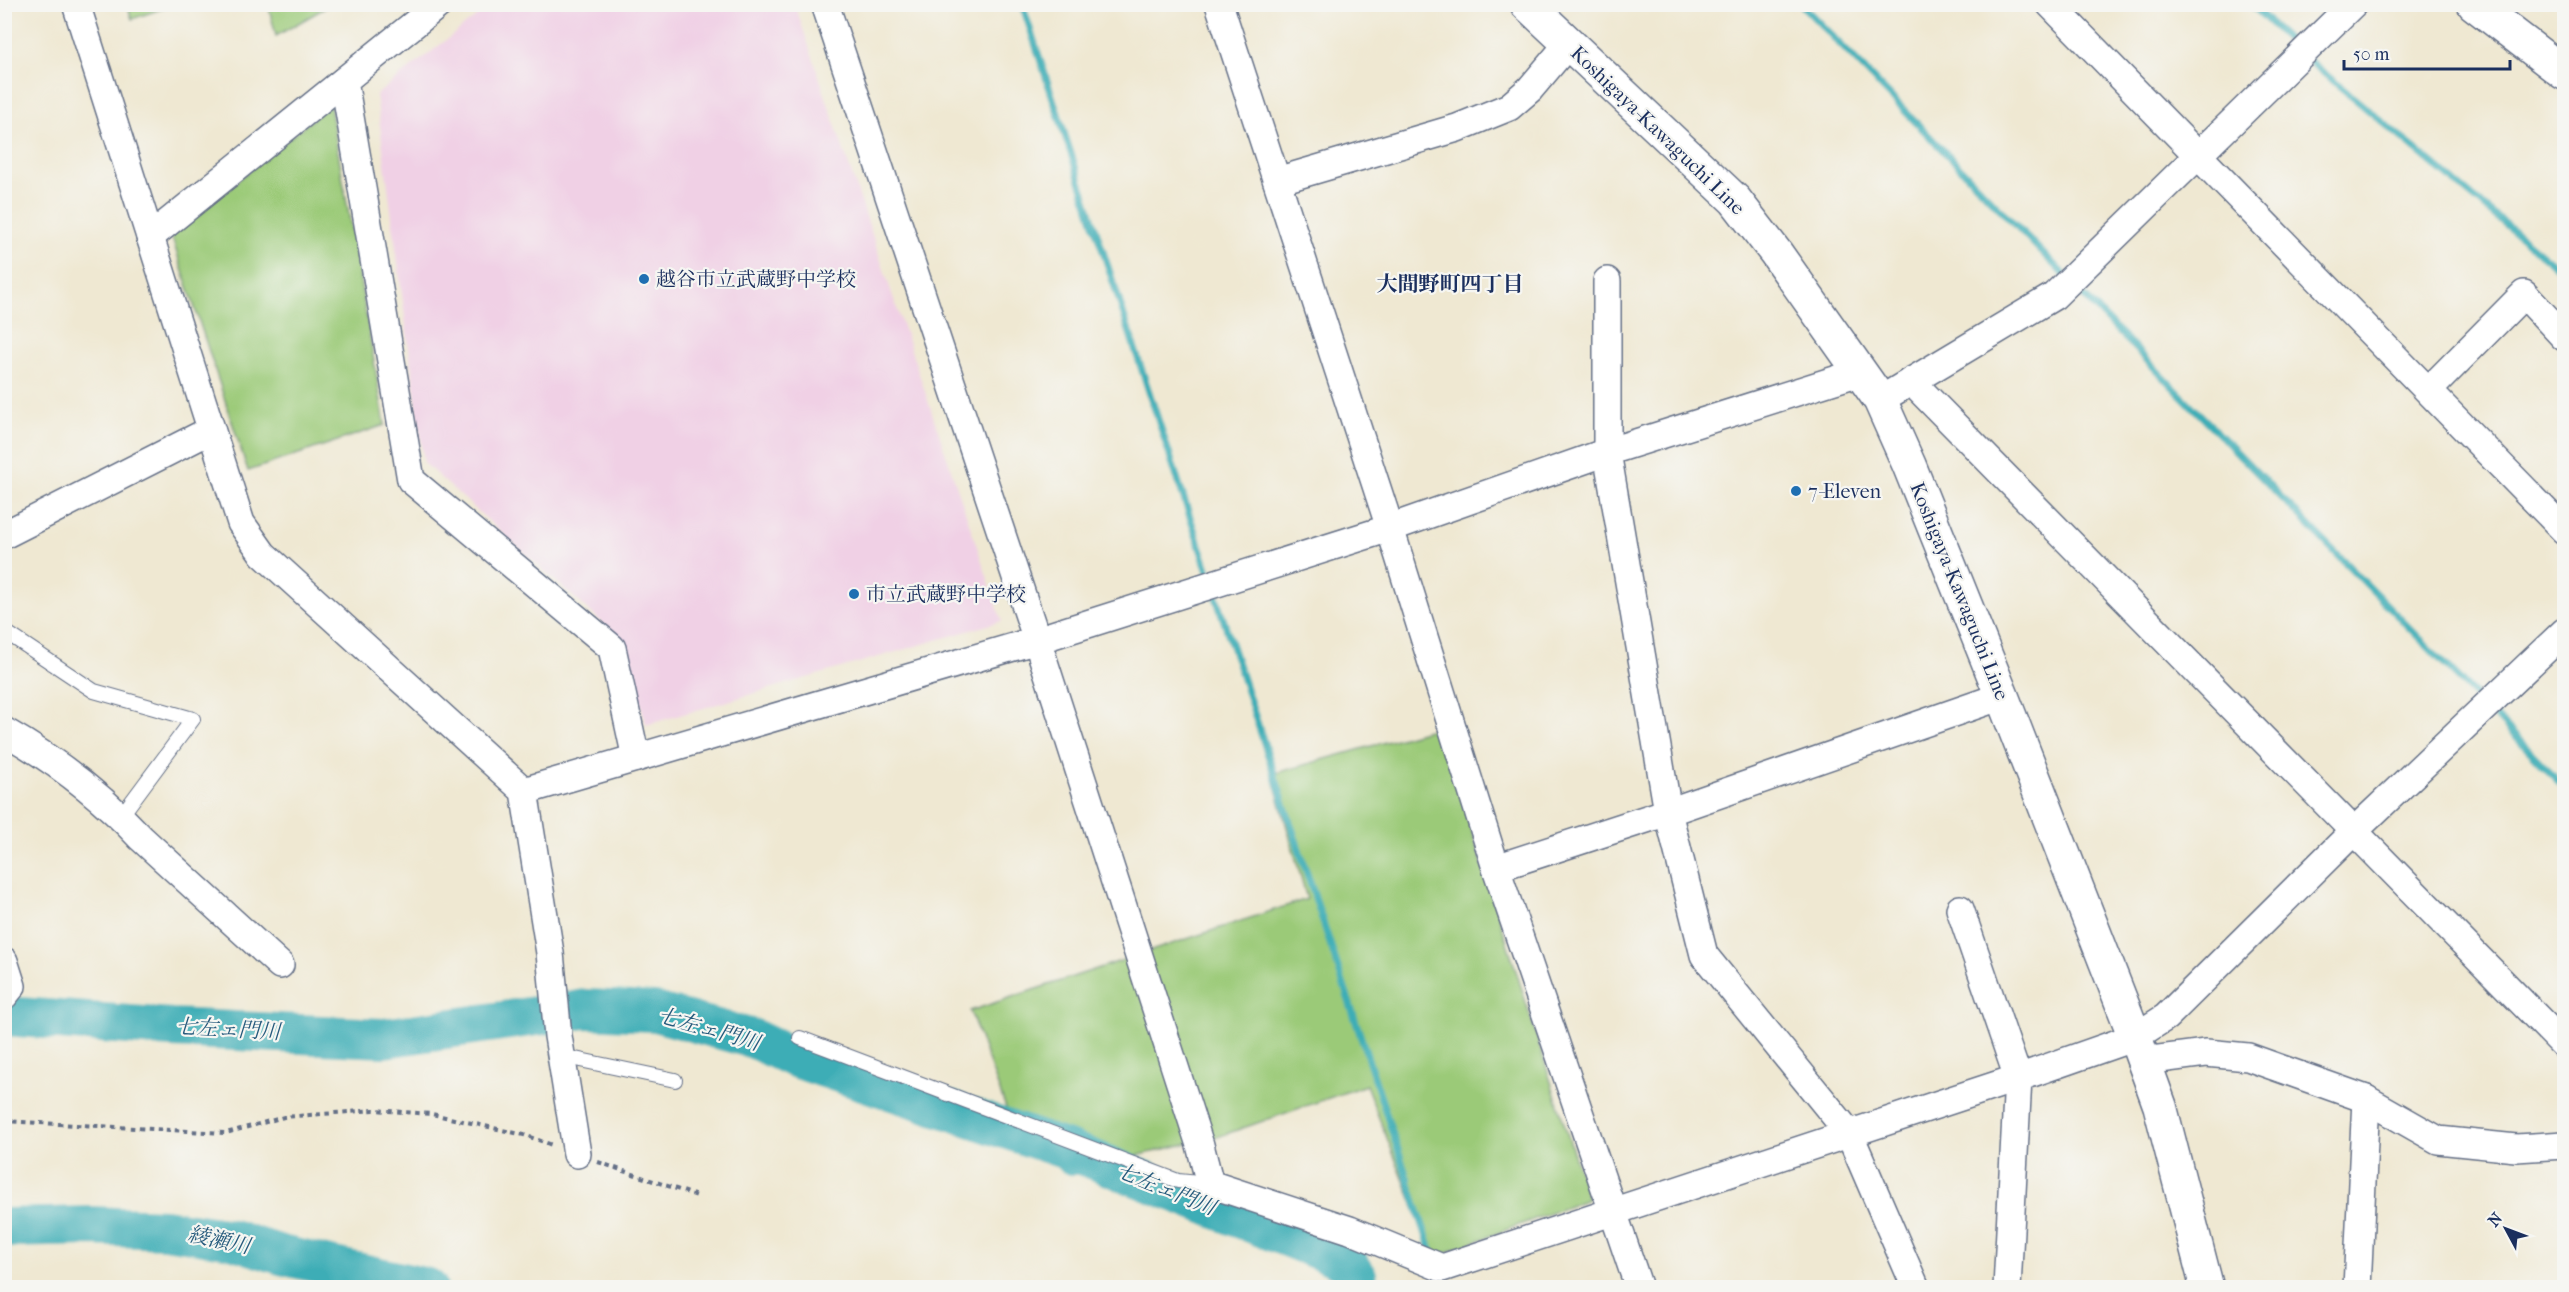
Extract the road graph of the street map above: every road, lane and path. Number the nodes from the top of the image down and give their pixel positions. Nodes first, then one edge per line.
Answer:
1 (76, 4) edge
2 (439, 4) edge
3 (825, 4) edge
4 (1219, 4) edge
5 (1527, 4) edge
6 (2050, 4) edge
7 (2353, 4) edge
8 (2474, 4) edge
9 (1568, 44) junction
10 (2565, 73) edge
11 (344, 81) junction
12 (2197, 155) junction
13 (1277, 181) junction
14 (150, 237) junction
15 (1607, 281) dead end
16 (2565, 337) edge
17 (1860, 372) junction
18 (1911, 381) junction
19 (2429, 390) junction
20 (1880, 400) junction
21 (211, 430) junction
22 (1606, 452) junction
23 (1390, 528) junction
24 (2565, 530) edge
25 (4, 534) edge
26 (4, 631) edge
27 (2565, 632) edge
28 (1037, 639) junction
29 (2002, 696) junction
30 (4, 731) edge
31 (636, 758) junction
32 (524, 791) junction
33 (1668, 812) junction
34 (121, 816) junction
35 (2353, 831) junction
36 (1496, 868) junction
37 (1960, 909) dead end
38 (4, 961) edge
39 (280, 965) dead end
40 (4, 996) edge
41 (800, 1038) dead end
42 (2565, 1046) edge
43 (2140, 1049) junction
44 (561, 1056) junction
45 (2018, 1078) junction
46 (675, 1080) dead end
47 (2366, 1099) junction
48 (4, 1121) edge
49 (1849, 1133) junction
50 (2565, 1145) edge
51 (577, 1154) junction
52 (1210, 1184) junction
53 (697, 1196) dead end
54 (1612, 1211) junction
55 (1639, 1287) edge
56 (1916, 1287) edge
57 (2007, 1287) edge
58 (2207, 1287) edge
59 (2357, 1287) edge

1 - 14 street
2 - 11 street
3 - 28 street
4 - 13 street
5 - 9 main road, Koshigaya-Kawaguchi Line
6 - 12 street
7 - 12 street
8 - 10 main road
9 - 13 street
9 - 17 main road, Koshigaya-Kawaguchi Line
11 - 14 street
11 - 31 street
12 - 18 street
12 - 19 street
13 - 23 street
14 - 21 street
15 - 22 street
16 - 19 street
17 - 20 main road, Koshigaya-Kawaguchi Line
17 - 22 street
18 - 20 street
18 - 35 street
19 - 24 street
20 - 29 main road, Koshigaya-Kawaguchi Line
21 - 25 street
21 - 32 street
22 - 23 street
22 - 33 street
23 - 28 street
23 - 36 street
26 - 34 lane
27 - 35 street
28 - 31 street
28 - 52 street
29 - 33 street
29 - 43 main road, Koshigaya-Kawaguchi Line
30 - 34 street
31 - 32 street
32 - 44 street
33 - 36 street
33 - 49 street
34 - 39 street
35 - 42 street
35 - 43 street
36 - 54 street
37 - 45 street
38 - 40 street
41 - 52 lane
43 - 45 street
43 - 47 street
43 - 58 main road, Koshigaya-Kawaguchi Line
44 - 46 lane
44 - 51 street
45 - 49 street
45 - 57 street
47 - 50 street
47 - 59 street
48 - 51 path
49 - 54 street
49 - 56 street
51 - 53 path
52 - 54 street
54 - 55 street

